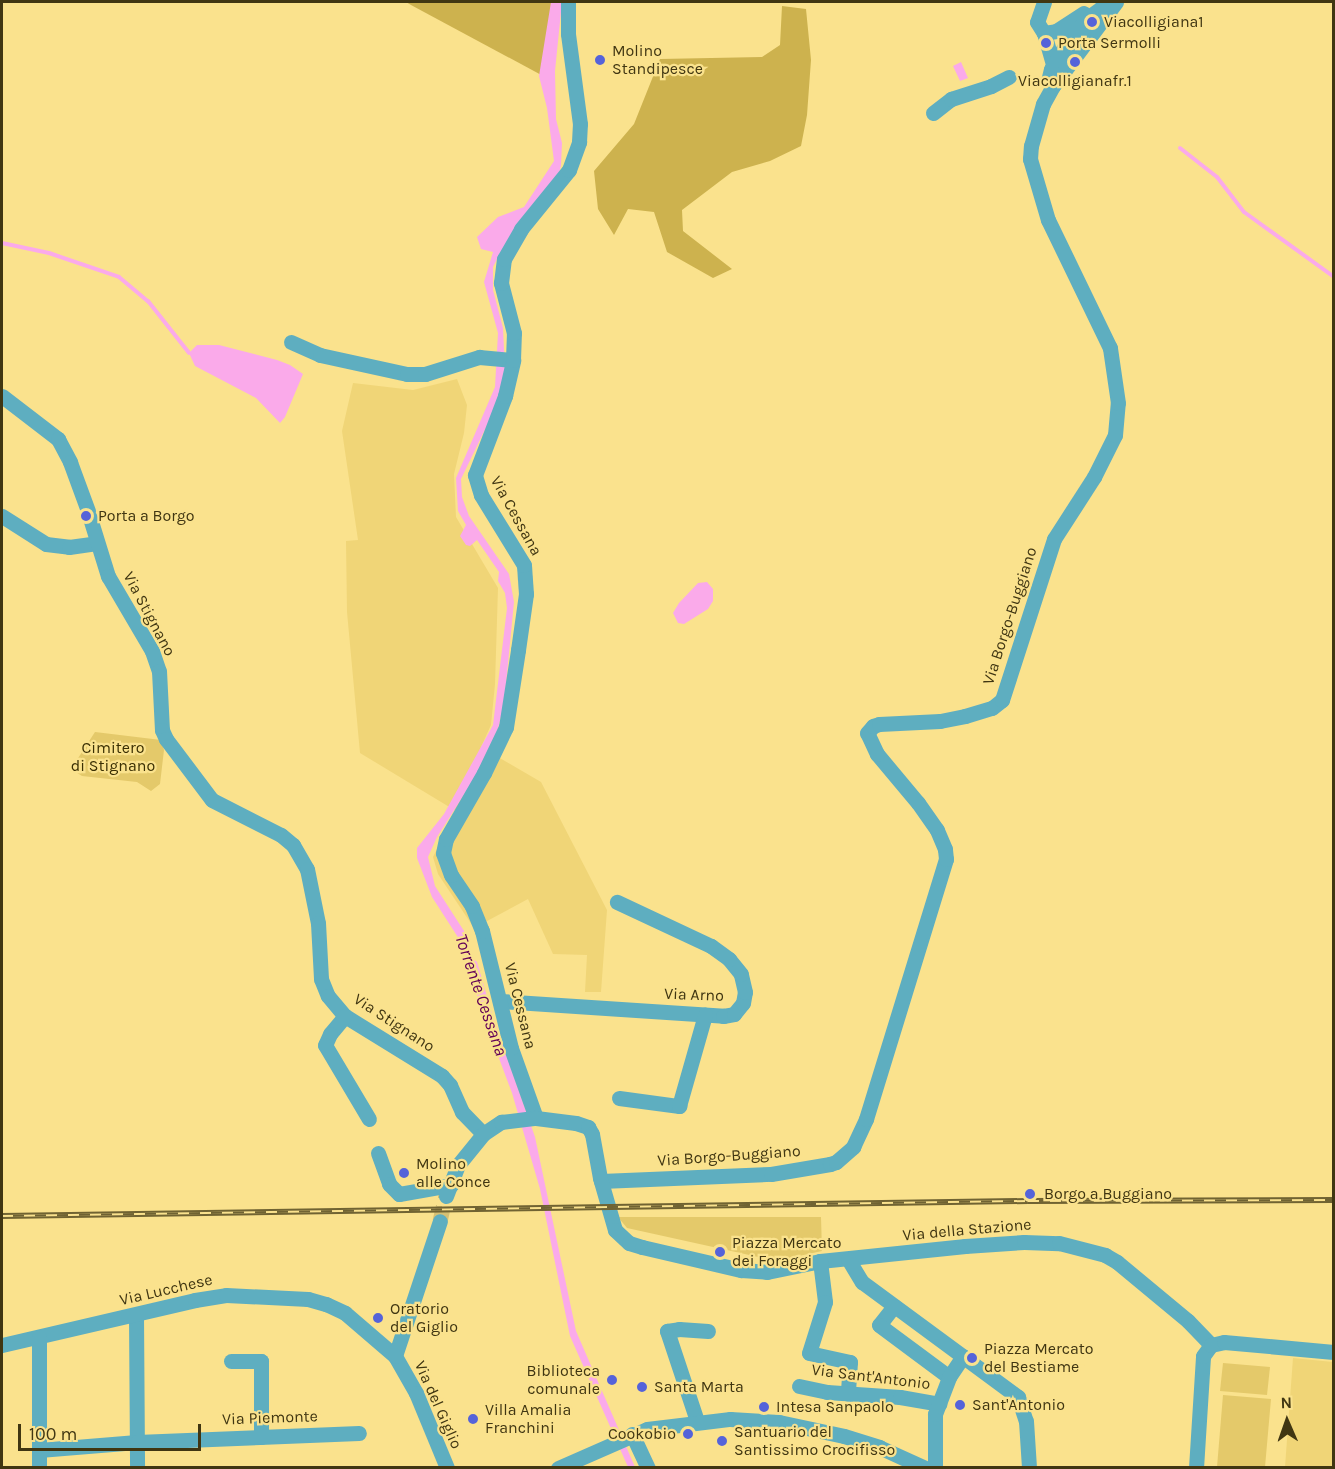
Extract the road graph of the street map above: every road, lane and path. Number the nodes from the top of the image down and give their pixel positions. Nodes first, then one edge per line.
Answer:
1 (568, 2) edge
2 (1044, 2) edge
3 (1102, 6) edge
4 (1071, 27) junction
5 (1044, 33) junction
6 (1053, 64) junction
7 (1009, 77) dead end
8 (1053, 86) junction
9 (933, 113) dead end
10 (291, 342) dead end
11 (513, 360) junction
12 (2, 396) edge
13 (2, 516) edge
14 (97, 543) junction
15 (617, 902) dead end
16 (500, 1001) junction
17 (705, 1015) junction
18 (345, 1016) junction
19 (619, 1098) dead end
20 (536, 1118) junction
21 (369, 1119) dead end
22 (483, 1134) junction
23 (378, 1153) dead end
24 (601, 1182) junction
25 (440, 1221) tunnel mouth
26 (834, 1260) junction
27 (894, 1306) junction
28 (136, 1315) junction
29 (708, 1331) dead end
30 (39, 1337) junction
31 (1211, 1345) junction
32 (2, 1346) edge
33 (1334, 1352) edge
34 (395, 1356) junction
35 (963, 1356) junction
36 (231, 1361) dead end
37 (949, 1377) junction
38 (799, 1386) dead end
39 (848, 1394) junction
40 (939, 1404) junction
41 (697, 1421) junction
42 (359, 1432) dead end
43 (632, 1434) junction
44 (261, 1437) junction
45 (137, 1442) junction
46 (39, 1450) junction
47 (903, 1462) edge
48 (39, 1467) edge
49 (137, 1467) edge
50 (447, 1467) edge
51 (558, 1467) edge
52 (648, 1467) edge
53 (925, 1467) edge
54 (935, 1467) edge
55 (1029, 1467) edge
56 (1196, 1467) edge

1 - 11 street, Via Cessana
2 - 5 street
3 - 4 street
3 - 8 street
4 - 5 street
4 - 6 street
5 - 6 street
6 - 8 street
7 - 9 street
8 - 24 street, Via Borgo-Buggiano
10 - 11 street
11 - 16 street, Via Cessana
12 - 14 street, Via Stignano
13 - 14 street
14 - 18 street, Via Stignano
15 - 17 street, Via Arno
16 - 17 street, Via Arno
16 - 20 street, Via Cessana
17 - 19 street
18 - 21 street
18 - 22 street, Via Stignano
20 - 22 street
20 - 24 street, Via della Stazione
22 - 23 street
24 - 26 street, Via della Stazione
25 - 34 street, Via del Giglio
26 - 27 street
26 - 31 street, Via della Stazione
26 - 39 street
27 - 35 street
27 - 37 street
28 - 30 street, Via Lucchese
28 - 34 street, Via Lucchese
28 - 45 street
29 - 41 street
30 - 32 street, Via Lucchese
30 - 46 street
31 - 33 street
31 - 56 street
34 - 50 street, Via del Giglio
35 - 37 street
35 - 55 street
36 - 44 street
37 - 40 street
38 - 39 street, Via Sant'Antonio
39 - 40 street, Via Sant'Antonio
40 - 54 street
41 - 43 street
41 - 47 street
42 - 44 street, Via Piemonte
43 - 51 street
43 - 52 street
44 - 45 street, Via Piemonte
45 - 46 street, Via Piemonte
45 - 49 street
46 - 48 street
47 - 53 street

